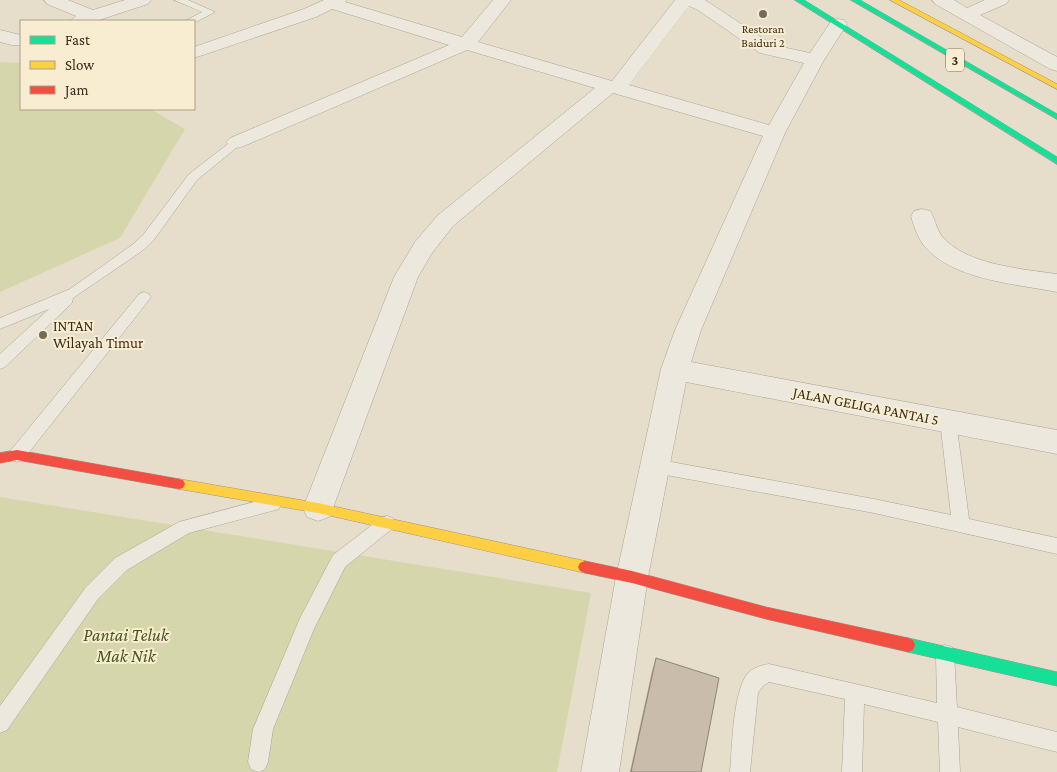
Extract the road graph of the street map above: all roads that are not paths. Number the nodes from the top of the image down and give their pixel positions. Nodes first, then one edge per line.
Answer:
1 (53, 0) edge
2 (142, 0) edge
3 (179, 0) edge
4 (502, 0) edge
5 (684, 0) edge
6 (690, 0) edge
7 (799, 0) edge
8 (855, 0) edge
9 (894, 0) edge
10 (941, 0) edge
11 (1000, 0) edge
12 (335, 2) edge
13 (967, 14) junction
14 (85, 19) edge
15 (192, 20) edge
16 (838, 24) junction
17 (0, 35) edge
18 (20, 40) edge
19 (466, 44) junction
20 (195, 52) edge
21 (816, 60) junction
22 (1057, 64) edge
23 (613, 87) junction
24 (1057, 87) edge
25 (1057, 117) edge
26 (775, 133) junction
27 (237, 142) joint
28 (1057, 161) edge
29 (922, 216) dead end
30 (1057, 283) edge
31 (76, 292) junction
32 (144, 296) dead end
33 (0, 324) edge
34 (0, 363) edge
35 (675, 369) junction
36 (948, 421) junction
37 (1057, 442) edge
38 (17, 455) junction
39 (0, 458) edge
40 (656, 466) junction
41 (281, 502) junction
42 (318, 508) junction
43 (387, 524) junction
44 (961, 524) junction
45 (1057, 546) edge
46 (632, 577) junction
47 (945, 654) junction
48 (1057, 679) edge
49 (854, 692) junction
50 (947, 715) junction
51 (0, 723) edge
52 (1057, 742) edge
53 (258, 762) dead end
54 (600, 772) edge
55 (740, 772) edge
56 (852, 772) edge
57 (950, 772) edge

1 - 14 street
2 - 14 street
3 - 15 lane
4 - 19 street
5 - 23 street
6 - 21 street
7 - 16 main road
8 - 25 main road, 3
9 - 24 main road, 3
10 - 13 street
11 - 13 street
12 - 19 street
12 - 20 street
13 - 22 street
16 - 21 street
16 - 28 main road
17 - 18 street
19 - 23 street
19 - 27 street
21 - 26 street
23 - 26 street
23 - 42 street
26 - 35 street
27 - 31 lane
29 - 30 street
31 - 33 lane
31 - 34 lane
32 - 38 lane
35 - 36 street, JALAN GELIGA PANTAI 5
35 - 40 street
36 - 37 street, JALAN GELIGA PANTAI 5
36 - 44 lane
38 - 39 main road
38 - 41 main road
40 - 44 lane
40 - 46 street
41 - 42 main road
41 - 51 lane
42 - 43 main road
43 - 46 main road
43 - 53 lane
44 - 45 lane
46 - 47 main road
46 - 54 street
47 - 48 main road
47 - 50 lane
49 - 50 lane
49 - 55 lane
49 - 56 lane
50 - 52 lane
50 - 57 lane

